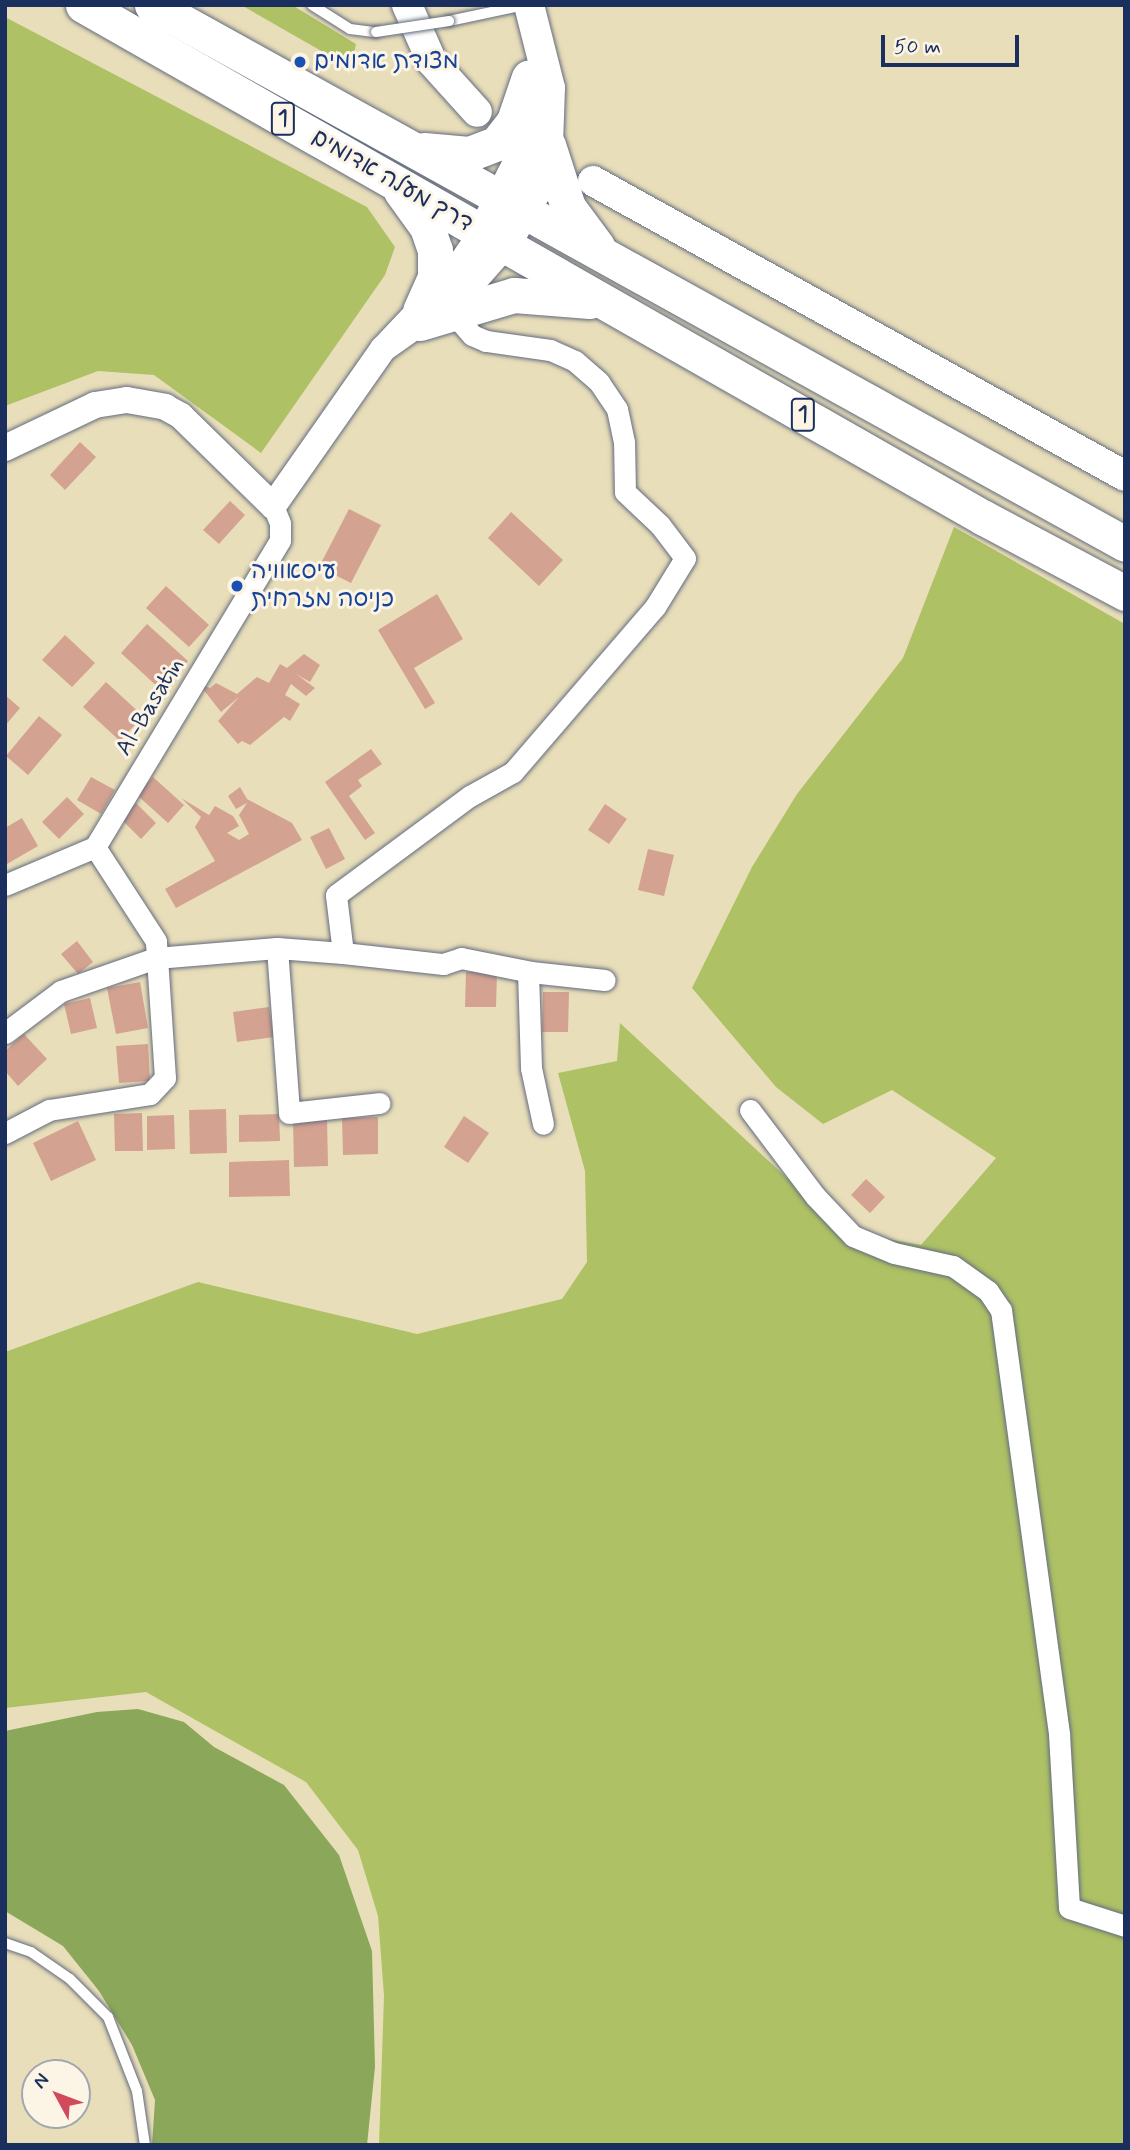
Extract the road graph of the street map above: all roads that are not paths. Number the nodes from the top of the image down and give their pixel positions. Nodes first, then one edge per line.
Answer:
1 (83, 5) edge
2 (152, 5) edge
3 (312, 5) edge
4 (407, 5) edge
5 (519, 6) edge
6 (529, 77) junction
7 (477, 112) dead end
8 (548, 145) junction
9 (415, 149) junction
10 (593, 181) dead end
11 (395, 183) junction
12 (512, 196) junction
13 (494, 239) junction
14 (609, 259) junction
15 (435, 303) junction
16 (608, 304) junction
17 (5, 448) edge
18 (1125, 476) edge
19 (273, 506) junction
20 (1125, 544) edge
21 (1125, 593) edge
22 (94, 847) junction
23 (5, 885) edge
24 (277, 948) junction
25 (343, 953) junction
26 (156, 958) junction
27 (527, 972) junction
28 (605, 980) dead end
29 (5, 1033) edge
30 (379, 1103) dead end
31 (750, 1110) dead end
32 (543, 1124) dead end
33 (5, 1133) edge
34 (1125, 1926) edge
35 (5, 1943) edge
36 (145, 2145) edge

1 - 11 highway, דרך מעלה אדומים / 1
2 - 9 highway, דרך מעלה אדומים / 1
3 - 5 lane, bridge
4 - 7 main road
5 - 6 main road
5 - 8 main road
6 - 9 highway
6 - 12 main road
8 - 12 main road
8 - 14 highway
9 - 12 highway, דרך מעלה אדומים / 1
10 - 18 main road
11 - 13 highway, דרך מעלה אדומים / 1
11 - 15 highway
12 - 13 main road
12 - 14 highway, 1
13 - 15 street
13 - 16 highway, 1
14 - 20 highway, 1
15 - 16 highway
15 - 19 street
15 - 25 street
16 - 21 highway, 1
17 - 19 street
19 - 22 street, Al-Basatin
22 - 23 street
22 - 26 street
24 - 25 street
24 - 26 street
24 - 30 street
25 - 27 street
26 - 29 street
26 - 33 street
27 - 28 street
27 - 32 street
31 - 34 street
35 - 36 lane

